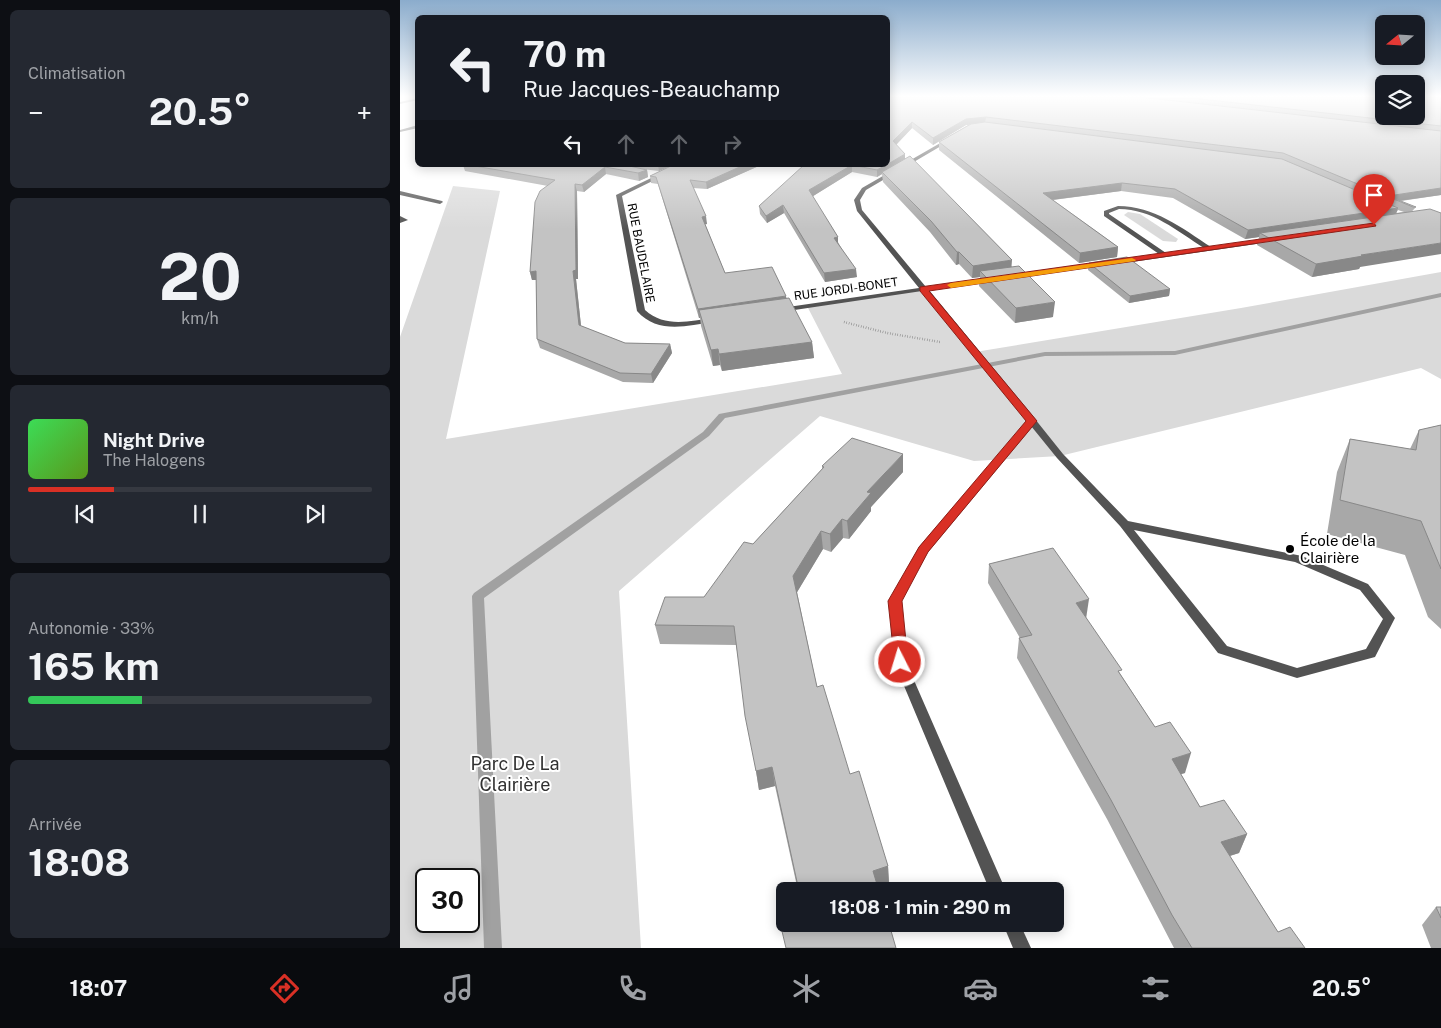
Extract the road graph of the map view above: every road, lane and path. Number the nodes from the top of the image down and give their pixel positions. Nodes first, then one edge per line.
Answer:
1 (947, 141) edge
2 (677, 167) edge
3 (650, 173) dead end
4 (659, 174) junction
5 (400, 193) edge
6 (440, 202) dead end
7 (1277, 239) edge
8 (1210, 249) junction
9 (1164, 256) junction
10 (1010, 277) edge
11 (1000, 278) edge
12 (923, 289) junction
13 (807, 306) junction
14 (768, 312) edge
15 (719, 319) edge
16 (971, 348) junction
17 (1032, 421) junction
18 (1124, 524) junction
19 (994, 882) edge
20 (1015, 932) edge
21 (1022, 948) edge

1 - 12 street
2 - 4 street, RUE BAUDELAIRE
3 - 4 street
4 - 15 street, RUE BAUDELAIRE
5 - 6 street
7 - 8 street
8 - 9 street
8 - 9 street
9 - 10 street
11 - 12 street, RUE JORDI-BONET
12 - 13 street, RUE JORDI-BONET
12 - 16 street
13 - 14 street, RUE JORDI-BONET
13 - 16 path
16 - 17 street
17 - 18 street
17 - 19 street
18 - 18 street
20 - 21 street

